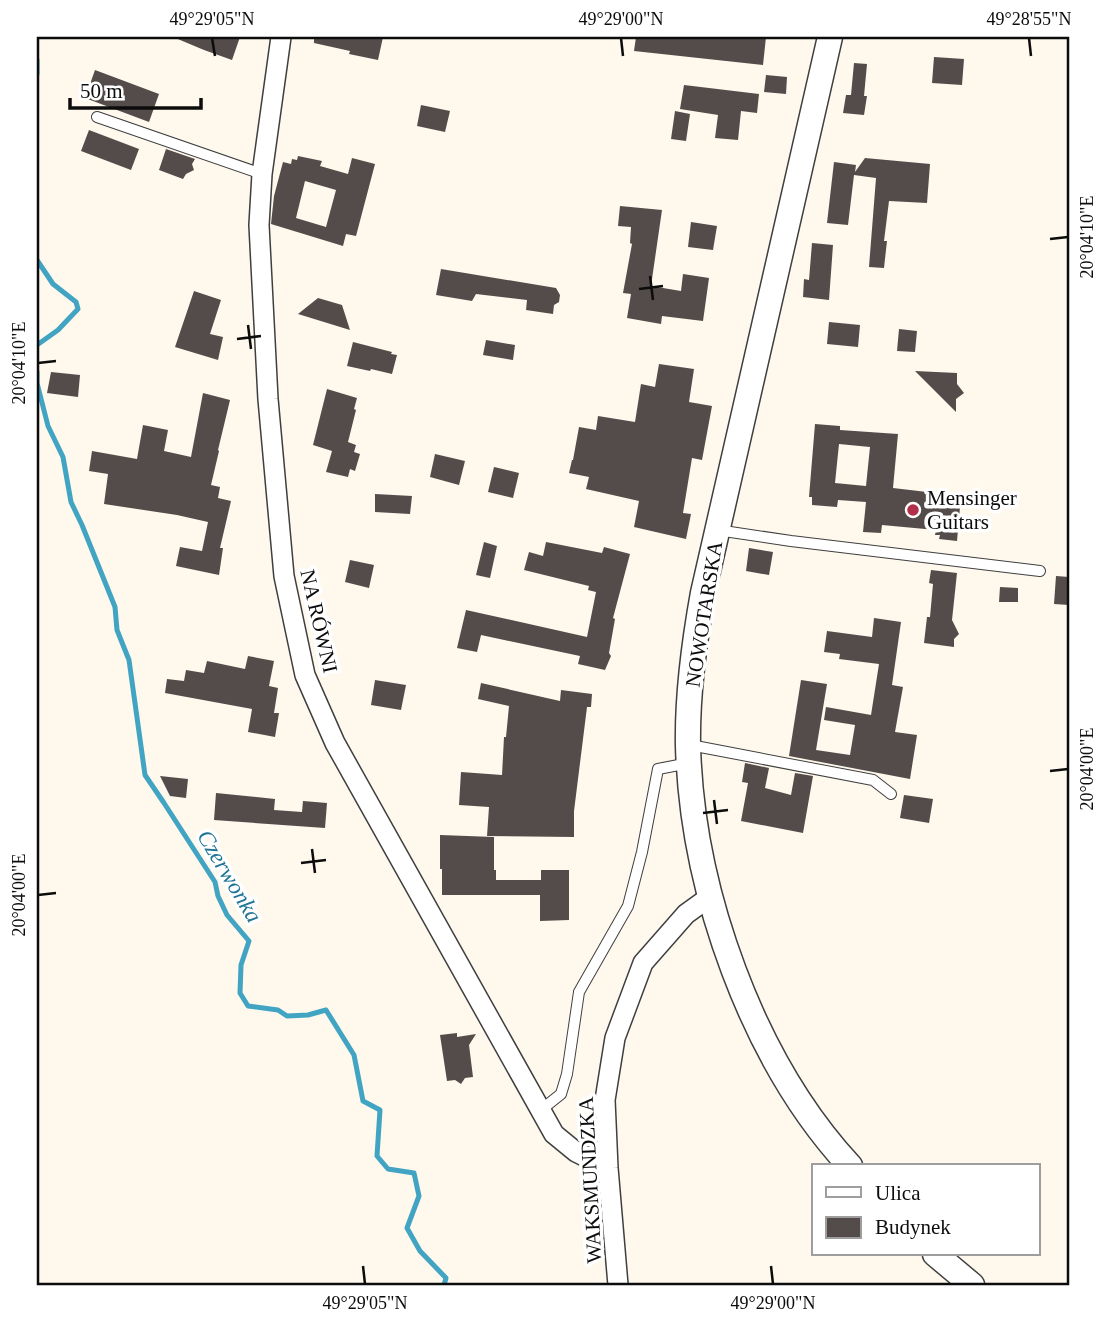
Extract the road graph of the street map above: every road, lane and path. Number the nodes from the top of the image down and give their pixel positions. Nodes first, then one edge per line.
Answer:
1 (281, 37) edge
2 (830, 37) edge
3 (97, 117) dead end
4 (262, 174) junction
5 (717, 530) junction
6 (1040, 571) dead end
7 (689, 754) junction
8 (891, 794) dead end
9 (711, 896) junction
10 (541, 1110) junction
11 (848, 1164) edge
12 (608, 1168) junction
13 (937, 1256) edge
14 (618, 1285) edge
15 (972, 1285) edge

1 - 4 street, NA RÓWNI
2 - 5 street, NOWOTARSKA
3 - 4 lane
4 - 10 street, NA RÓWNI
5 - 6 lane
5 - 7 street, NOWOTARSKA
7 - 8 lane
7 - 9 street, NOWOTARSKA
7 - 10 lane
9 - 11 street, NOWOTARSKA
9 - 12 street, WAKSMUNDZKA
10 - 12 street, NA RÓWNI
12 - 14 street, WAKSMUNDZKA
13 - 15 street

